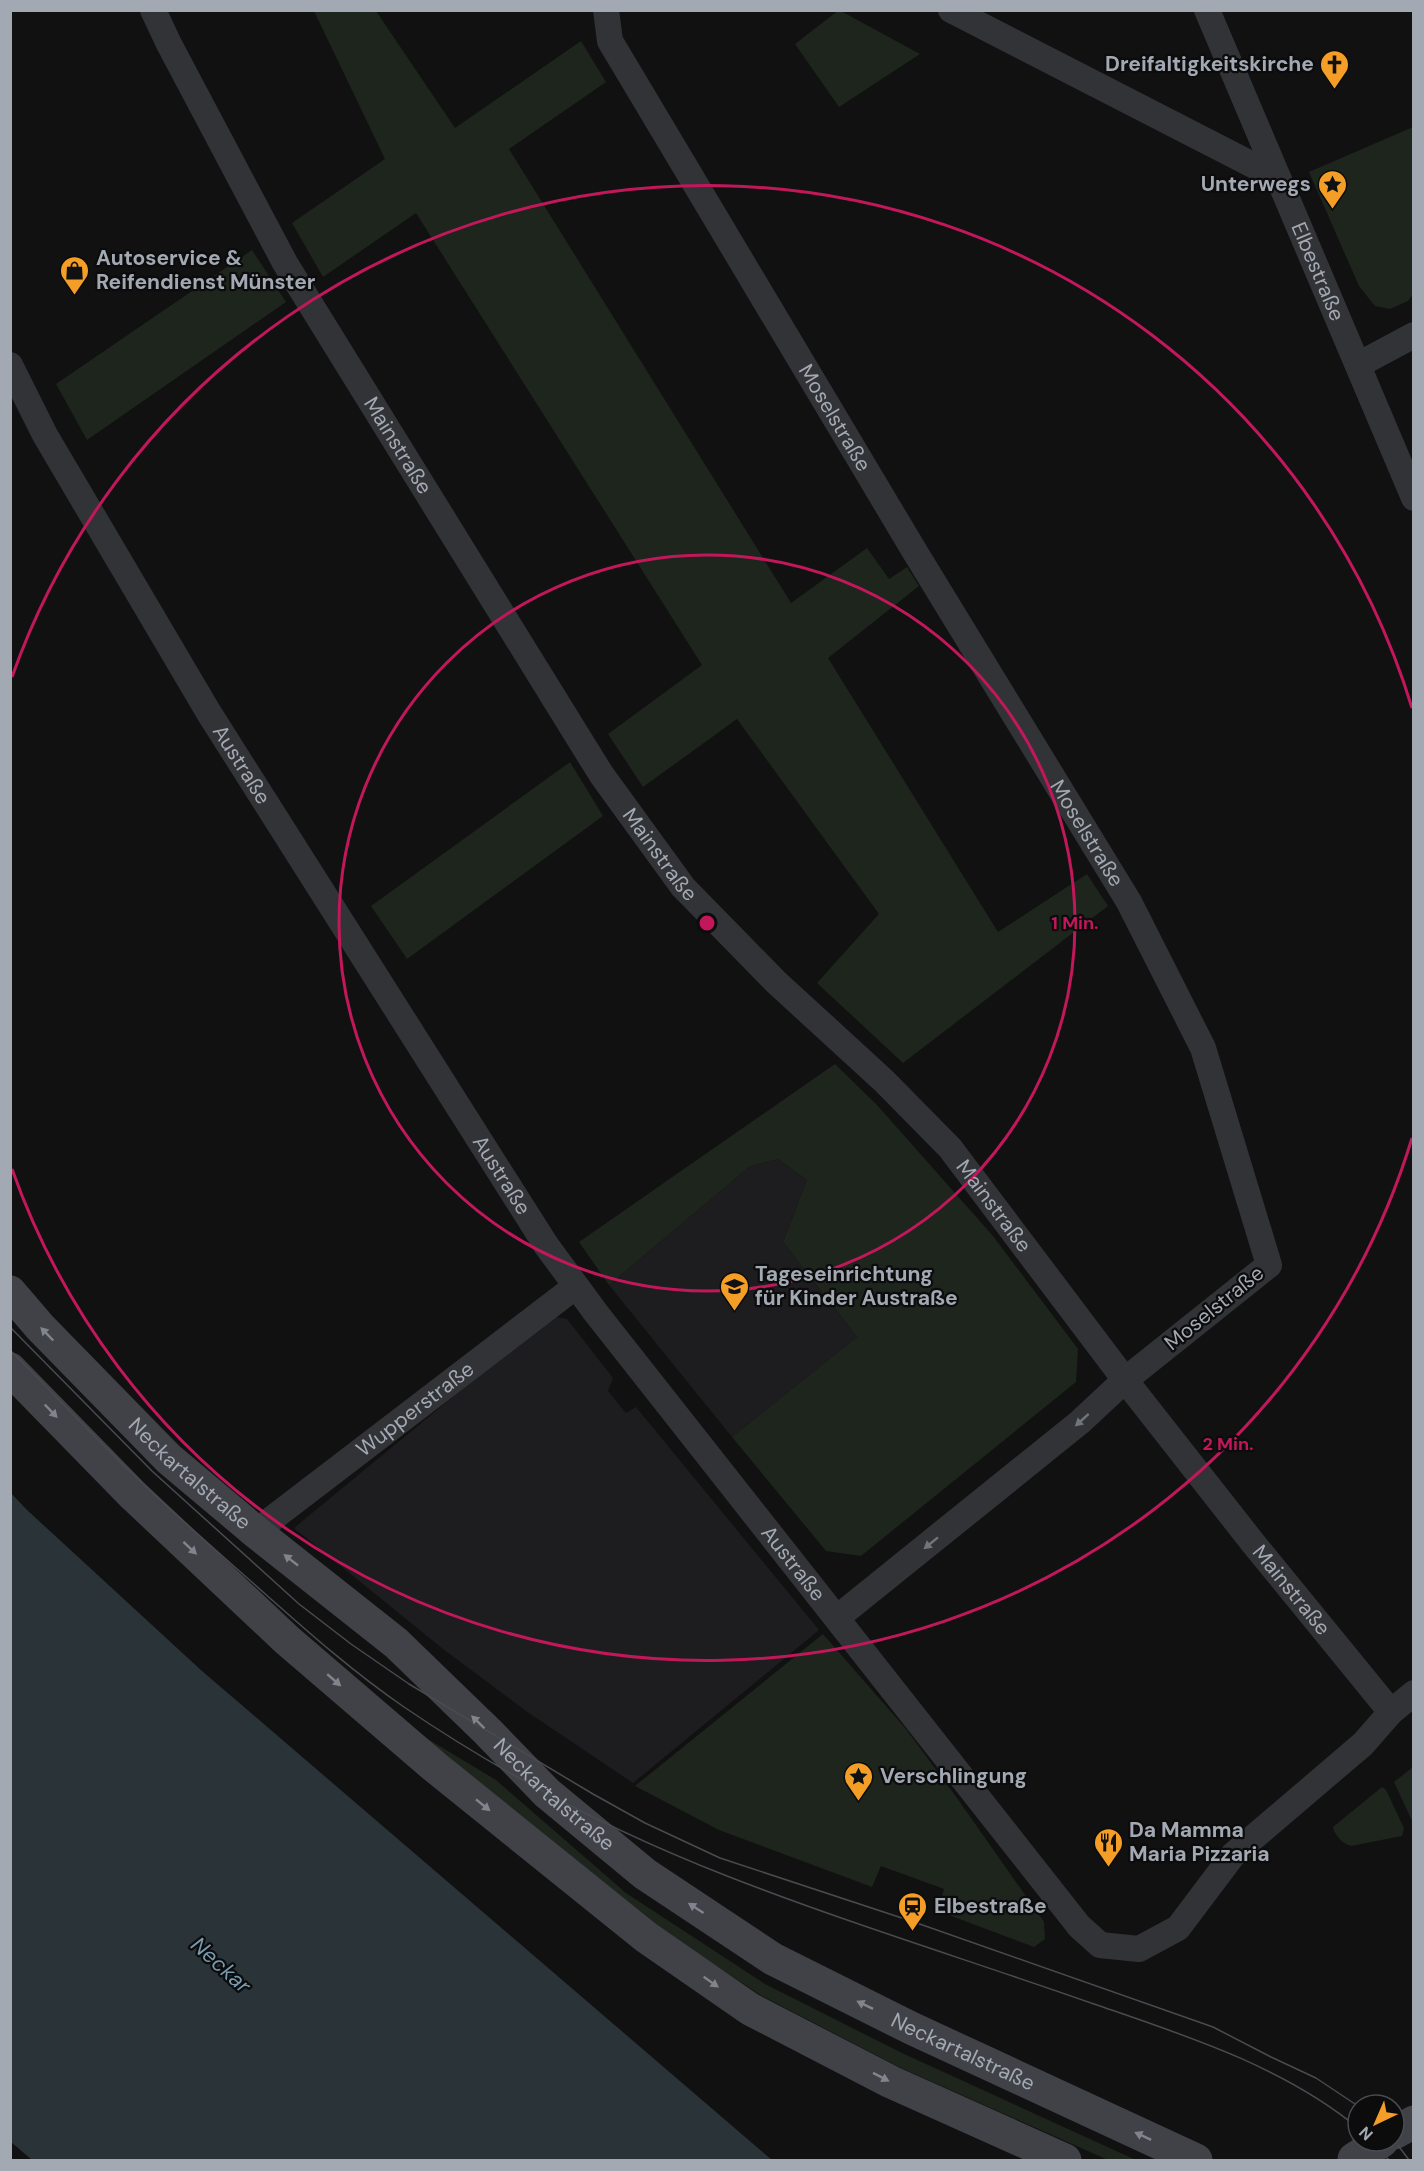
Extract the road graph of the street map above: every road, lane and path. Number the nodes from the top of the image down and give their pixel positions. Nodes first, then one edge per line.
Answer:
1 (153, 10) edge
2 (606, 10) edge
3 (951, 10) edge
4 (1207, 10) edge
5 (1278, 178) junction
6 (1413, 335) edge
7 (10, 365) edge
8 (1358, 365) junction
9 (1413, 498) edge
10 (576, 1286) junction
11 (10, 1292) edge
12 (10, 1369) edge
13 (1125, 1380) junction
14 (257, 1533) junction
15 (838, 1617) junction
16 (1413, 1693) edge
17 (1391, 1712) junction
18 (1065, 2160) edge
19 (1196, 2160) edge

1 - 13 street, Mainstraße
2 - 13 street, Moselstraße
3 - 5 street
4 - 5 street, Elbestraße
5 - 8 street, Elbestraße
6 - 8 street
7 - 10 street, Austraße
8 - 9 street, Elbestraße
10 - 14 street, Wupperstraße
10 - 15 street, Austraße
14 -> 11 main road, Neckartalstraße
12 -> 18 main road
13 -> 15 street, Moselstraße
13 - 17 street, Mainstraße
19 -> 14 main road, Neckartalstraße
15 - 17 street, Austraße
16 - 17 street

